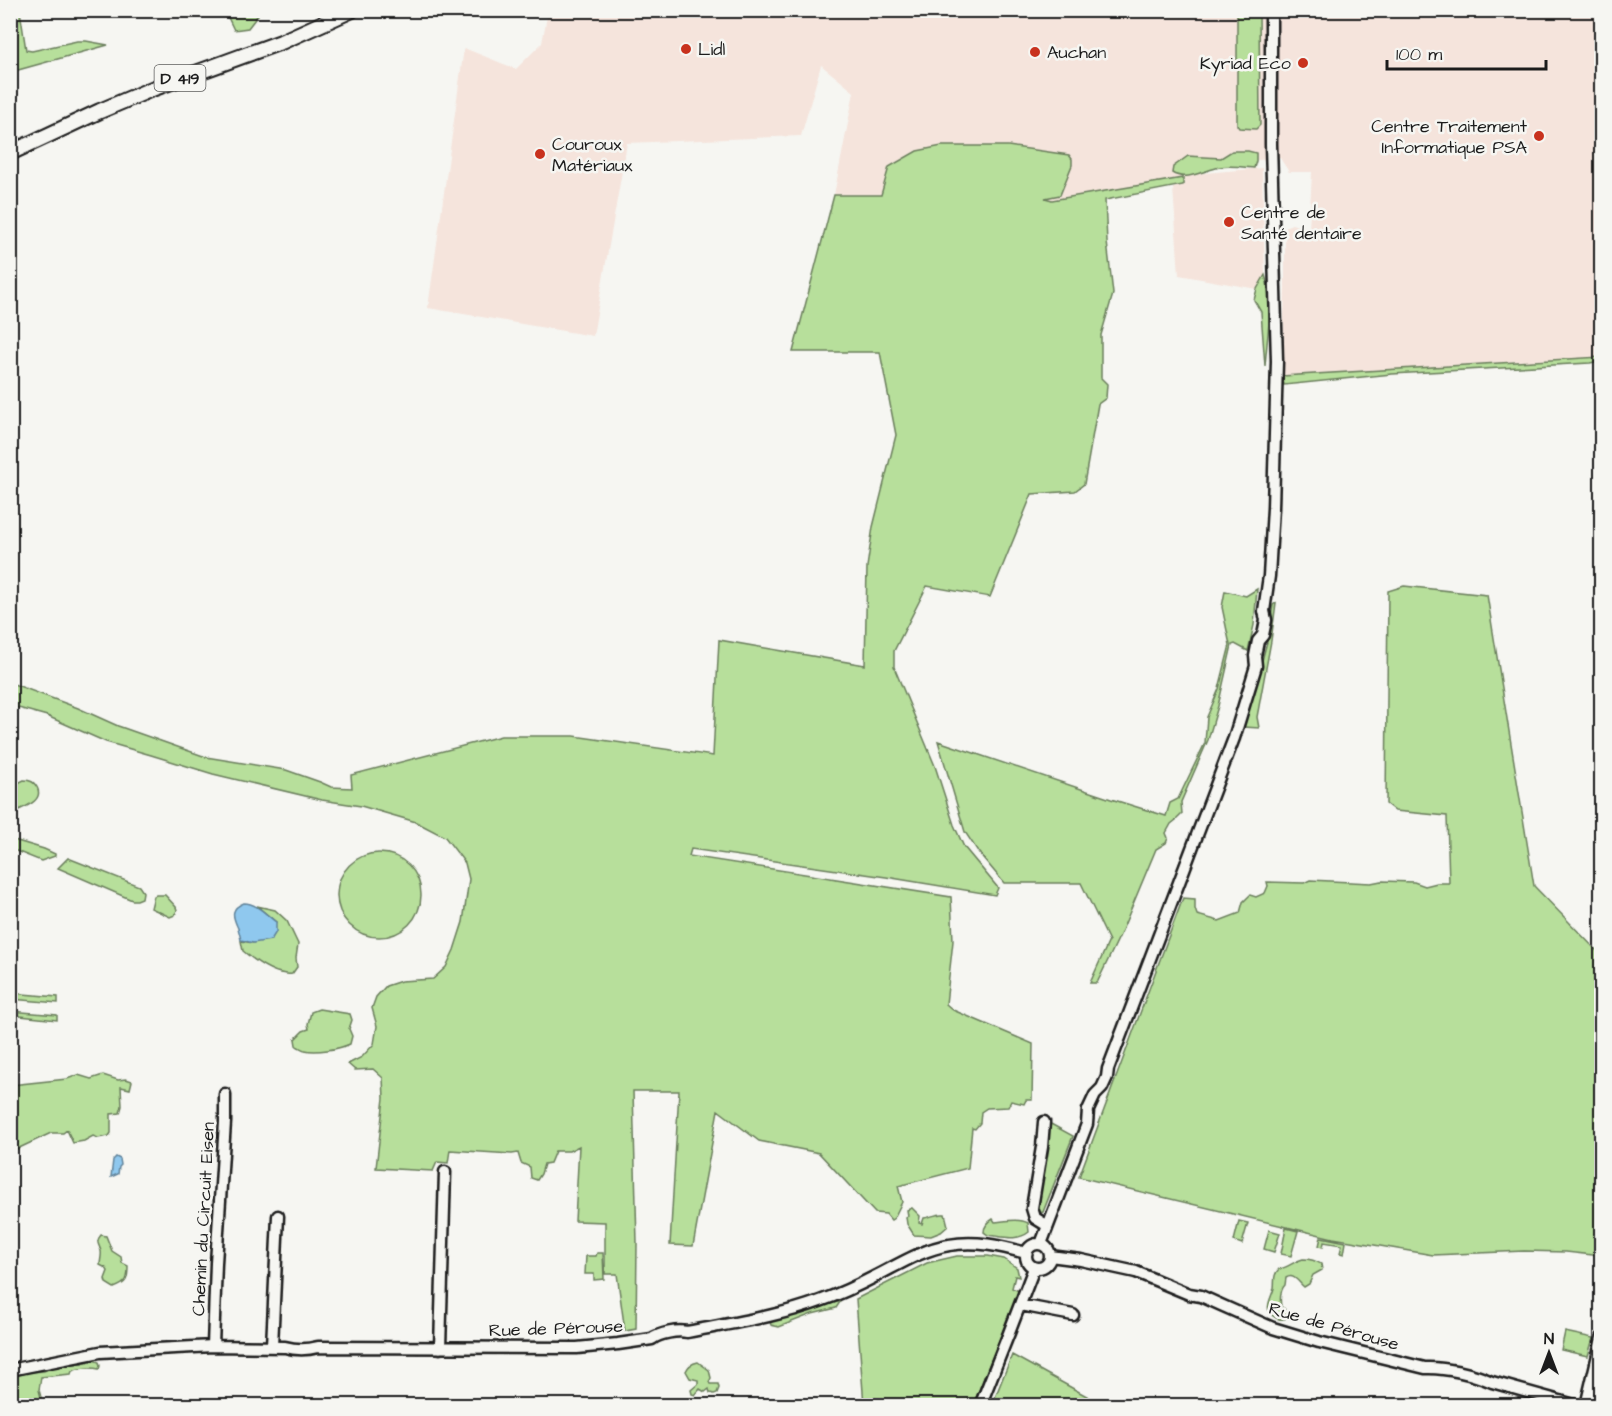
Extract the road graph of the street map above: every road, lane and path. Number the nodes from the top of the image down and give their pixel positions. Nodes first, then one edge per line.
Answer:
1 (352, 10) edge
2 (1271, 10) edge
3 (10, 153) edge
4 (225, 1094) dead end
5 (1044, 1122) dead end
6 (446, 1172) dead end
7 (278, 1216) dead end
8 (1048, 1226) junction
9 (1041, 1244) junction
10 (1026, 1252) junction
11 (1050, 1256) junction
12 (1034, 1268) junction
13 (1020, 1305) junction
14 (1073, 1315) dead end
15 (1602, 1338) edge
16 (213, 1346) junction
17 (272, 1346) junction
18 (440, 1348) junction
19 (10, 1370) edge
20 (980, 1406) edge
21 (1578, 1406) edge
22 (1586, 1406) edge

1 - 3 main road, D 419
2 - 8 street
4 - 16 street, Chemin du Circuit Eisen
5 - 8 street
6 - 18 street
7 - 17 street
8 - 9 street
9 - 10 street
9 - 11 street
10 - 12 street
10 - 18 street, Rue de Pérouse
11 - 12 street
11 - 21 street, Rue de Pérouse
12 - 13 street
13 - 14 street
13 - 20 street
15 - 22 street
16 - 17 street, Rue de Pérouse
16 - 19 street, Rue de Pérouse
17 - 18 street, Rue de Pérouse

